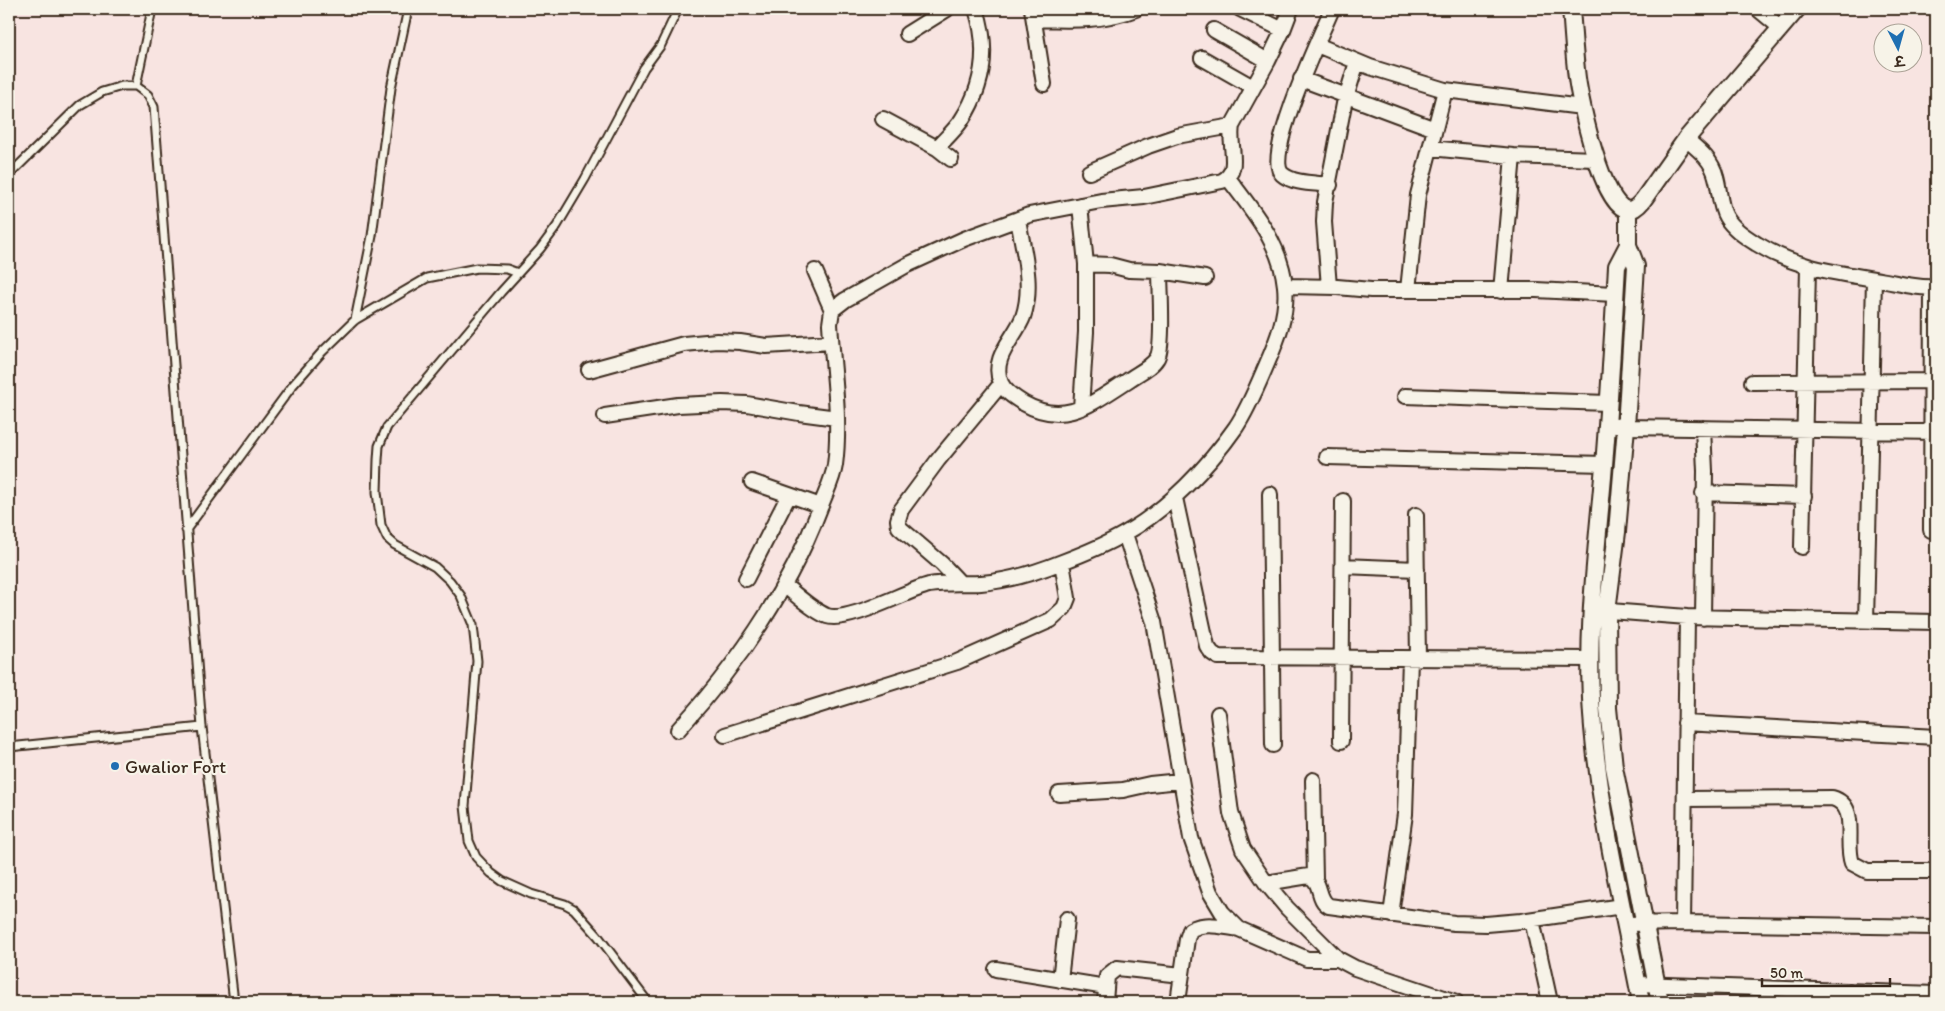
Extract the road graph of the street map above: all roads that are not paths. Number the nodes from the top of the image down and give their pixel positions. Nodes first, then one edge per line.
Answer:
1 (152, 9) edge
2 (408, 9) edge
3 (678, 9) edge
4 (947, 9) edge
5 (976, 9) edge
6 (1136, 9) edge
7 (1240, 9) edge
8 (1291, 9) edge
9 (1332, 9) edge
10 (1571, 9) edge
11 (1758, 9) edge
12 (1797, 9) edge
13 (1033, 14) edge
14 (1781, 28) junction
15 (1214, 30) dead end
16 (1283, 30) junction
17 (907, 34) dead end
18 (1318, 45) junction
19 (1202, 58) dead end
20 (1268, 60) junction
21 (1358, 62) junction
22 (1301, 79) junction
23 (1044, 84) dead end
24 (136, 86) junction
25 (1253, 86) junction
26 (1445, 90) junction
27 (1347, 96) junction
28 (1582, 107) junction
29 (883, 120) dead end
30 (1232, 126) junction
31 (1435, 129) junction
32 (1686, 139) junction
33 (937, 148) junction
34 (1430, 148) junction
35 (1513, 156) junction
36 (951, 158) dead end
37 (1595, 159) junction
38 (1089, 172) dead end
39 (9, 175) edge
40 (1228, 178) junction
41 (1330, 185) junction
42 (1080, 206) junction
43 (1628, 210) junction
44 (1018, 219) junction
45 (1628, 245) junction
46 (1086, 264) junction
47 (1808, 268) junction
48 (815, 271) dead end
49 (1160, 271) junction
50 (518, 273) junction
51 (1206, 278) dead end
52 (1874, 279) junction
53 (1286, 286) junction
54 (1329, 287) junction
55 (1934, 288) edge
56 (1408, 290) junction
57 (1501, 290) junction
58 (1616, 294) junction
59 (832, 310) junction
60 (355, 320) junction
61 (831, 342) junction
62 (590, 370) dead end
63 (1806, 381) junction
64 (1871, 381) junction
65 (1934, 381) edge
66 (1752, 382) dead end
67 (1001, 384) junction
68 (1405, 396) dead end
69 (1608, 403) junction
70 (1081, 408) junction
71 (604, 416) dead end
72 (836, 418) junction
73 (1607, 425) junction
74 (1626, 427) junction
75 (1703, 428) junction
76 (1805, 430) junction
77 (1870, 431) junction
78 (1934, 432) edge
79 (1327, 458) dead end
80 (1604, 464) junction
81 (752, 482) dead end
82 (1704, 493) junction
83 (1270, 494) dead end
84 (789, 495) junction
85 (1804, 496) junction
86 (1175, 498) junction
87 (1934, 500) edge
88 (1343, 501) dead end
89 (821, 506) junction
90 (1416, 514) dead end
91 (186, 530) junction
92 (1931, 530) dead end
93 (1125, 534) junction
94 (1802, 547) dead end
95 (1062, 563) junction
96 (1343, 566) junction
97 (1417, 569) junction
98 (746, 579) dead end
99 (960, 584) junction
100 (785, 586) junction
101 (1590, 610) junction
102 (1607, 611) junction
103 (1686, 617) junction
104 (1704, 618) junction
105 (1866, 621) junction
106 (1936, 622) edge
107 (1273, 657) junction
108 (1342, 657) junction
109 (1414, 659) junction
110 (1590, 659) junction
111 (1218, 714) dead end
112 (1684, 723) junction
113 (202, 727) junction
114 (678, 730) dead end
115 (725, 735) dead end
116 (1936, 737) edge
117 (1341, 741) dead end
118 (1273, 745) dead end
119 (9, 747) edge
120 (1313, 780) dead end
121 (1180, 781) junction
122 (1059, 794) dead end
123 (1685, 799) junction
124 (1936, 871) edge
125 (1315, 879) junction
126 (1266, 883) junction
127 (1622, 906) junction
128 (1391, 915) junction
129 (1067, 919) dead end
130 (1532, 920) junction
131 (1646, 923) junction
132 (1683, 923) junction
133 (1626, 924) junction
134 (1936, 927) edge
135 (1239, 929) junction
136 (1338, 959) junction
137 (996, 969) dead end
138 (1182, 975) junction
139 (1060, 980) junction
140 (1638, 984) junction
141 (1656, 984) junction
142 (1106, 987) junction
143 (1936, 994) edge
144 (1787, 996) edge
145 (234, 1002) edge
146 (648, 1002) edge
147 (1105, 1002) edge
148 (1178, 1002) edge
149 (1456, 1002) edge
150 (1550, 1002) edge
151 (1641, 1002) edge
152 (1660, 1002) edge

1 - 24 lane
2 - 60 lane
3 - 50 lane
4 - 17 street
5 - 33 street
6 - 13 street
7 - 16 street
8 - 16 street
9 - 18 street
10 - 28 street
11 - 14 street
12 - 14 street
13 - 23 street
14 - 32 street
15 - 20 street
16 - 20 street
18 - 21 street
18 - 22 street
19 - 25 street
20 - 25 street
21 - 26 street
21 - 27 street
22 - 27 street
22 - 41 street
24 - 39 lane
24 - 91 lane
25 - 30 street
26 - 28 street
26 - 31 street
27 - 31 street
27 - 41 street
28 - 37 street
29 - 33 street
30 - 38 street
30 - 40 street
31 - 34 street
32 - 43 street
32 - 47 street
33 - 36 street
34 - 35 street
34 - 56 street
35 - 37 street
35 - 57 street
37 - 43 street
40 - 42 street
40 - 53 street
41 - 54 street
42 - 44 street
42 - 46 street
43 - 45 street
44 - 59 street
44 - 67 street
45 - 58 street
45 - 74 street
46 - 49 street
46 - 70 street
47 - 52 street
47 - 63 street
48 - 59 street
49 - 51 street
49 - 70 street
50 - 60 lane
50 - 146 lane
52 - 55 street
52 - 64 street
53 - 54 street
53 - 86 street
54 - 56 street
55 - 65 street
56 - 57 street
57 - 58 street
58 - 69 street
59 - 61 street
60 - 91 lane
61 - 62 street
61 - 72 street
63 - 64 street
63 - 66 street
63 - 76 street
64 - 65 street
64 - 77 street
65 - 78 street
67 - 70 street
67 - 99 street
68 - 69 street
69 - 73 street
71 - 72 street
72 - 89 street
73 - 74 street
73 - 80 street
74 - 75 street
74 - 102 street
75 - 76 street
75 - 82 street
76 - 77 street
76 - 85 street
77 - 78 street
77 - 105 street
78 - 87 street
79 - 80 street
80 - 101 street
81 - 84 street
82 - 85 street
82 - 104 street
83 - 107 street
84 - 89 street
84 - 98 street
85 - 94 street
86 - 93 street
86 - 107 street
87 - 92 street
88 - 96 street
89 - 100 street
90 - 97 street
91 - 113 lane
93 - 95 street
93 - 121 street
95 - 99 street
95 - 115 street
96 - 97 street
96 - 108 street
97 - 109 street
99 - 100 street
100 - 114 street
101 - 102 street
101 - 110 street
102 - 103 street
102 - 131 street
103 - 104 street
103 - 112 street
104 - 105 street
105 - 106 street
107 - 108 street
107 - 118 street
108 - 109 street
108 - 117 street
109 - 110 street
109 - 128 street
110 - 127 street
111 - 126 street
112 - 116 street
112 - 123 street
113 - 119 lane
113 - 145 lane
120 - 125 street
121 - 122 street
121 - 135 street
123 - 124 street
123 - 132 street
125 - 126 street
125 - 128 street
126 - 136 street
127 - 130 street
127 - 133 street
128 - 130 street
129 - 139 street
130 - 150 street
131 - 132 street
131 - 133 street
131 - 141 street
132 - 134 street
133 - 140 street
135 - 136 street
135 - 138 street
136 - 149 street
137 - 139 street
138 - 142 street
138 - 148 street
139 - 142 street
140 - 141 street
140 - 151 street
141 - 144 street
141 - 152 street
142 - 147 street
143 - 144 street

